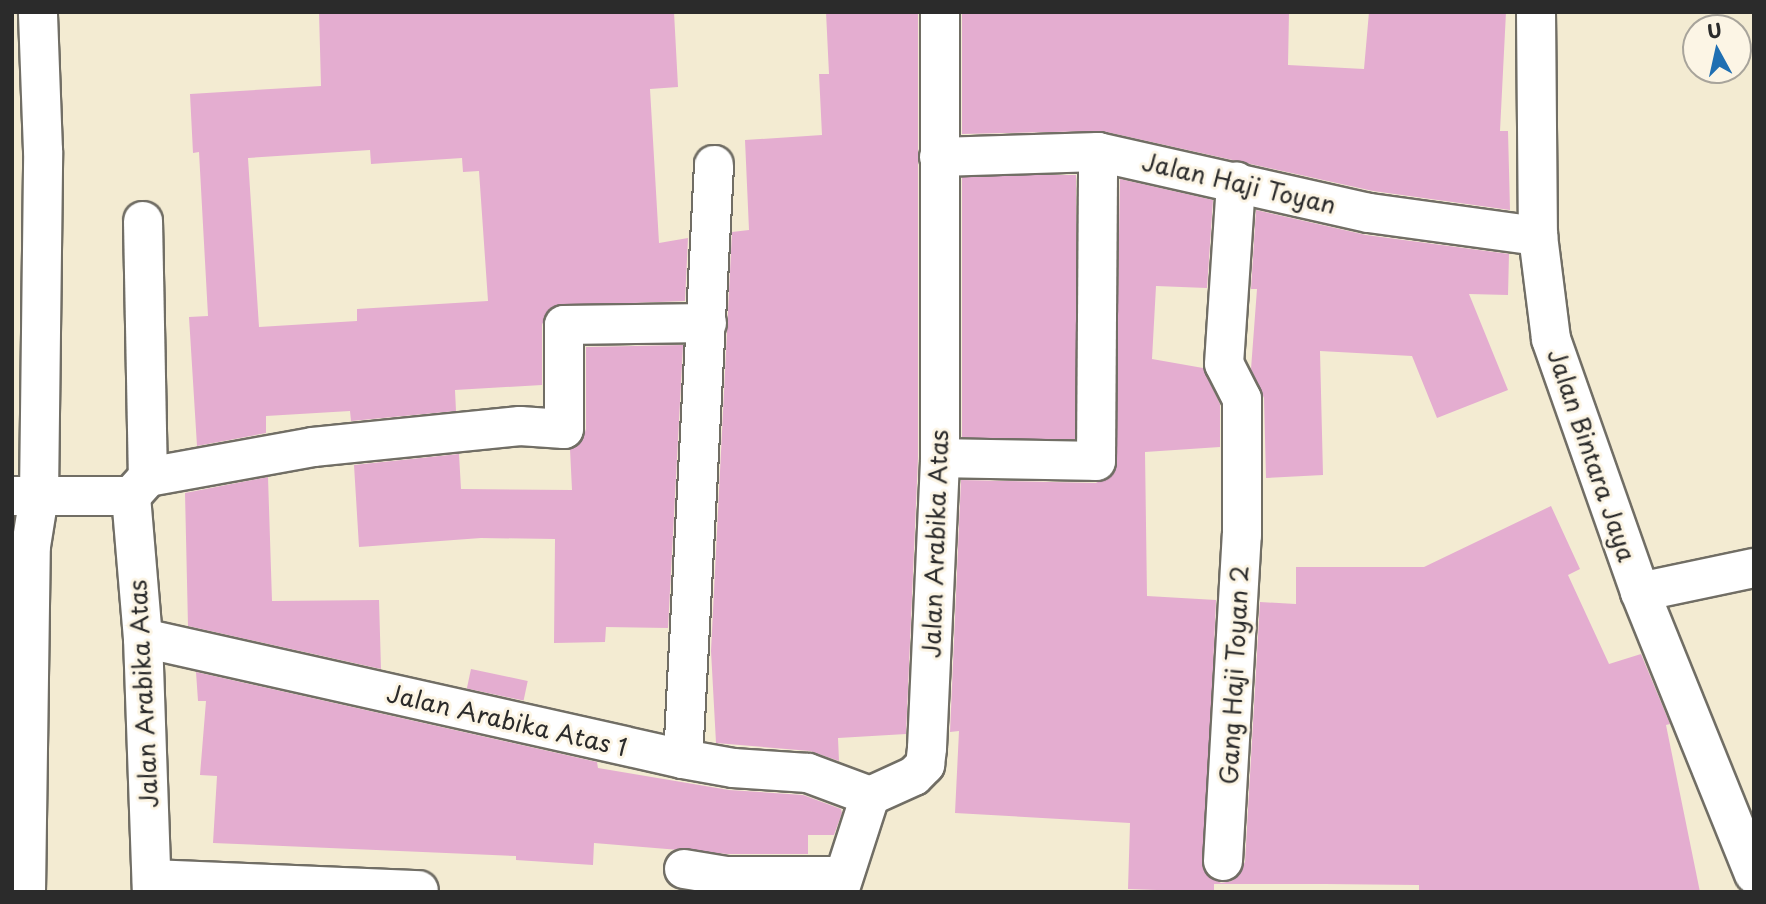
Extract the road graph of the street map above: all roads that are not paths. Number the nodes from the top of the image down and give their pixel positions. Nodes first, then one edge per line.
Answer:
1 (38, 12) edge
2 (940, 12) edge
3 (1536, 12) edge
4 (28, 152) edge
5 (1098, 152) junction
6 (939, 157) junction
7 (714, 165) dead end
8 (1236, 181) junction
9 (143, 221) dead end
10 (1538, 236) junction
11 (707, 323) junction
12 (940, 458) junction
13 (140, 487) junction
14 (26, 496) edge
15 (1754, 568) edge
16 (1640, 592) junction
17 (143, 638) junction
18 (683, 759) junction
19 (870, 796) junction
20 (1223, 861) dead end
21 (684, 869) dead end
22 (1754, 874) edge
23 (22, 883) edge
24 (841, 884) edge
25 (152, 886) edge
26 (419, 890) edge

1 - 4 street
2 - 6 street, Jalan Arabika Atas
3 - 10 street, Jalan Bintara Jaya
4 - 14 street
5 - 6 street, Jalan Haji Toyan
5 - 8 street, Jalan Haji Toyan
5 - 12 street
6 - 12 street, Jalan Arabika Atas
7 - 11 street
8 - 10 street, Jalan Haji Toyan
8 - 20 street, Gang Haji Toyan 2
9 - 13 street, Jalan Arabika Atas
10 - 16 street, Jalan Bintara Jaya
11 - 13 street
11 - 18 street
12 - 19 street, Jalan Arabika Atas
13 - 14 street
13 - 17 street, Jalan Arabika Atas
14 - 23 street
15 - 16 street
16 - 22 street, Jalan Bintara Jaya
17 - 18 street, Jalan Arabika Atas 1
17 - 25 street, Jalan Arabika Atas
18 - 19 street, Jalan Arabika Atas 1
19 - 24 street
21 - 24 street
25 - 26 street

